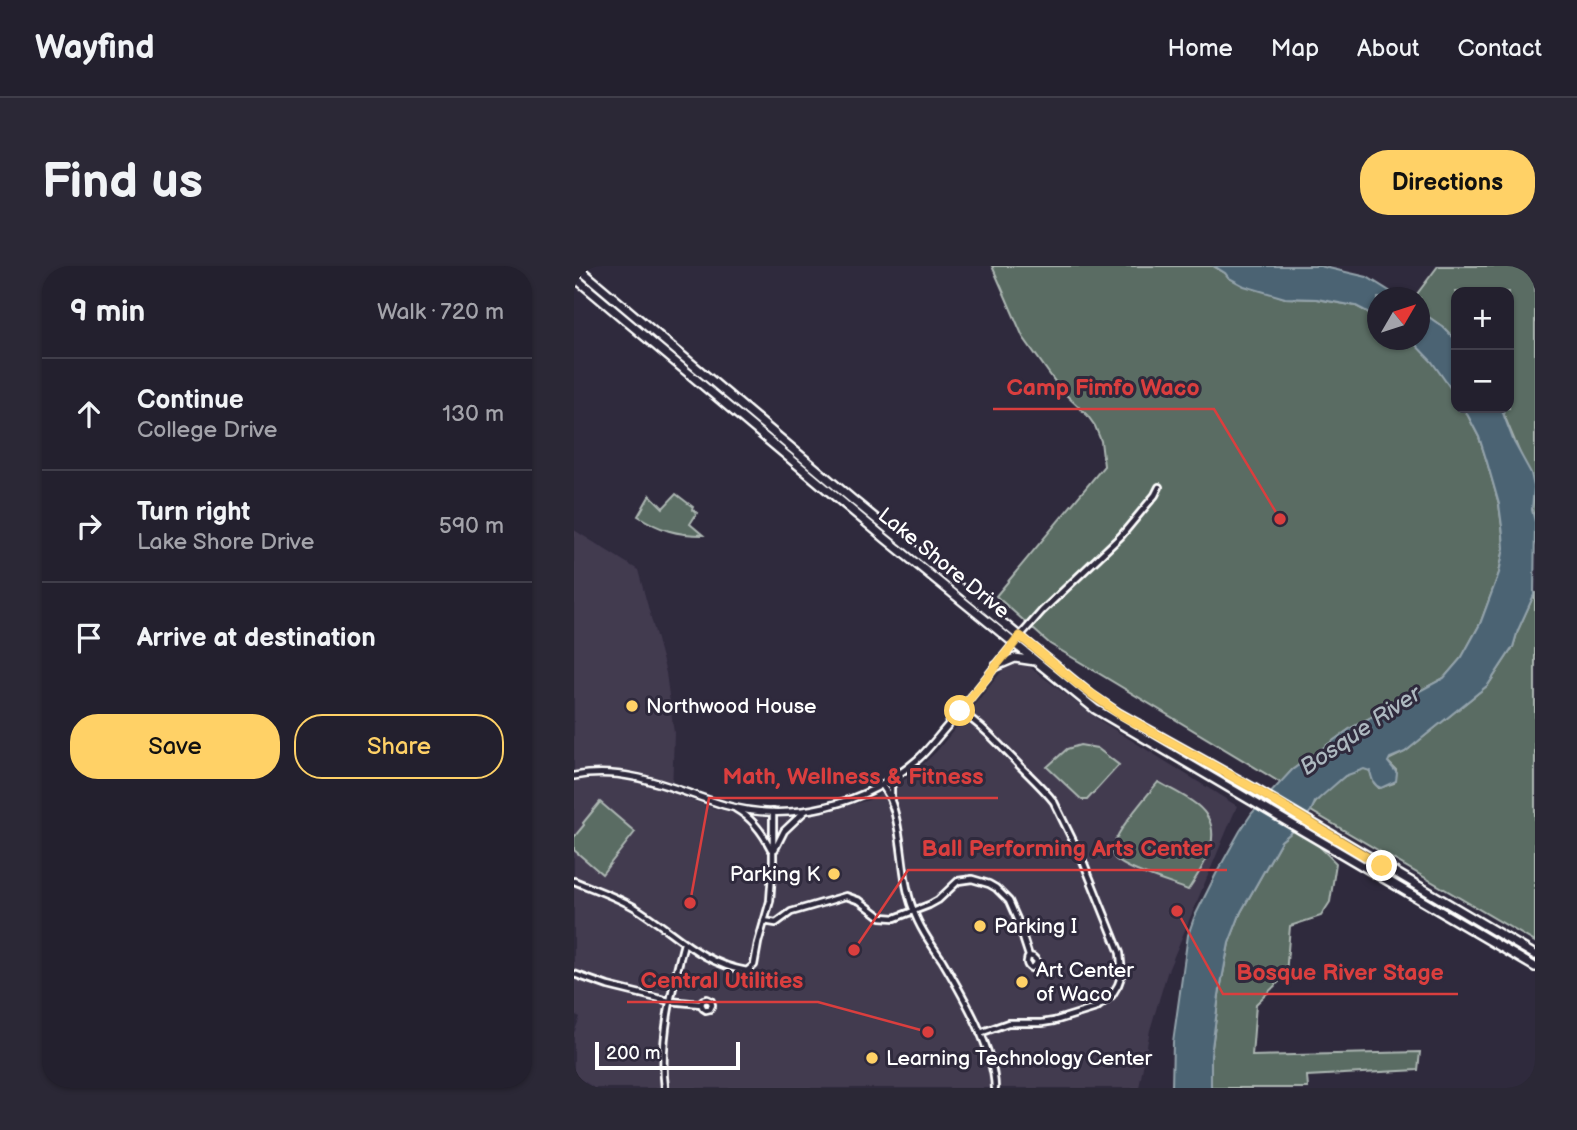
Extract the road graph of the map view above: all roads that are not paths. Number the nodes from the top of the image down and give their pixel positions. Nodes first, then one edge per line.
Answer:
1 (576, 266) edge
2 (574, 277) edge
3 (1159, 488) dead end
4 (1018, 639) junction
5 (1037, 661) junction
6 (996, 666) junction
7 (960, 711) junction
8 (897, 775) junction
9 (574, 776) edge
10 (882, 785) junction
11 (892, 803) junction
12 (730, 806) junction
13 (805, 811) junction
14 (773, 812) junction
15 (773, 853) junction
16 (574, 881) edge
17 (913, 911) junction
18 (764, 921) junction
19 (684, 943) junction
20 (1029, 956) dead end
21 (1535, 956) edge
22 (1535, 967) edge
23 (574, 974) edge
24 (669, 1001) junction
25 (701, 1004) dead end
26 (980, 1033) junction
27 (665, 1088) edge
28 (995, 1088) edge

1 - 4 main road, Lake Shore Drive
2 - 4 main road, Lake Shore Drive
3 - 4 street
4 - 5 main road, Lake Shore Drive
4 - 6 street
4 - 21 main road, Lake Shore Drive
5 - 6 main road
5 - 22 main road, Lake Shore Drive
6 - 7 street
7 - 8 street
7 - 26 street
8 - 10 street
8 - 11 street
9 - 12 street
10 - 11 street
10 - 13 street
11 - 17 street
12 - 14 street
12 - 15 street
13 - 14 street
13 - 15 street
14 - 15 street
15 - 18 street
16 - 19 street
17 - 18 street
17 - 20 street
17 - 26 street
18 - 19 street
19 - 24 street
23 - 24 street
24 - 25 street
24 - 27 street
26 - 28 street

